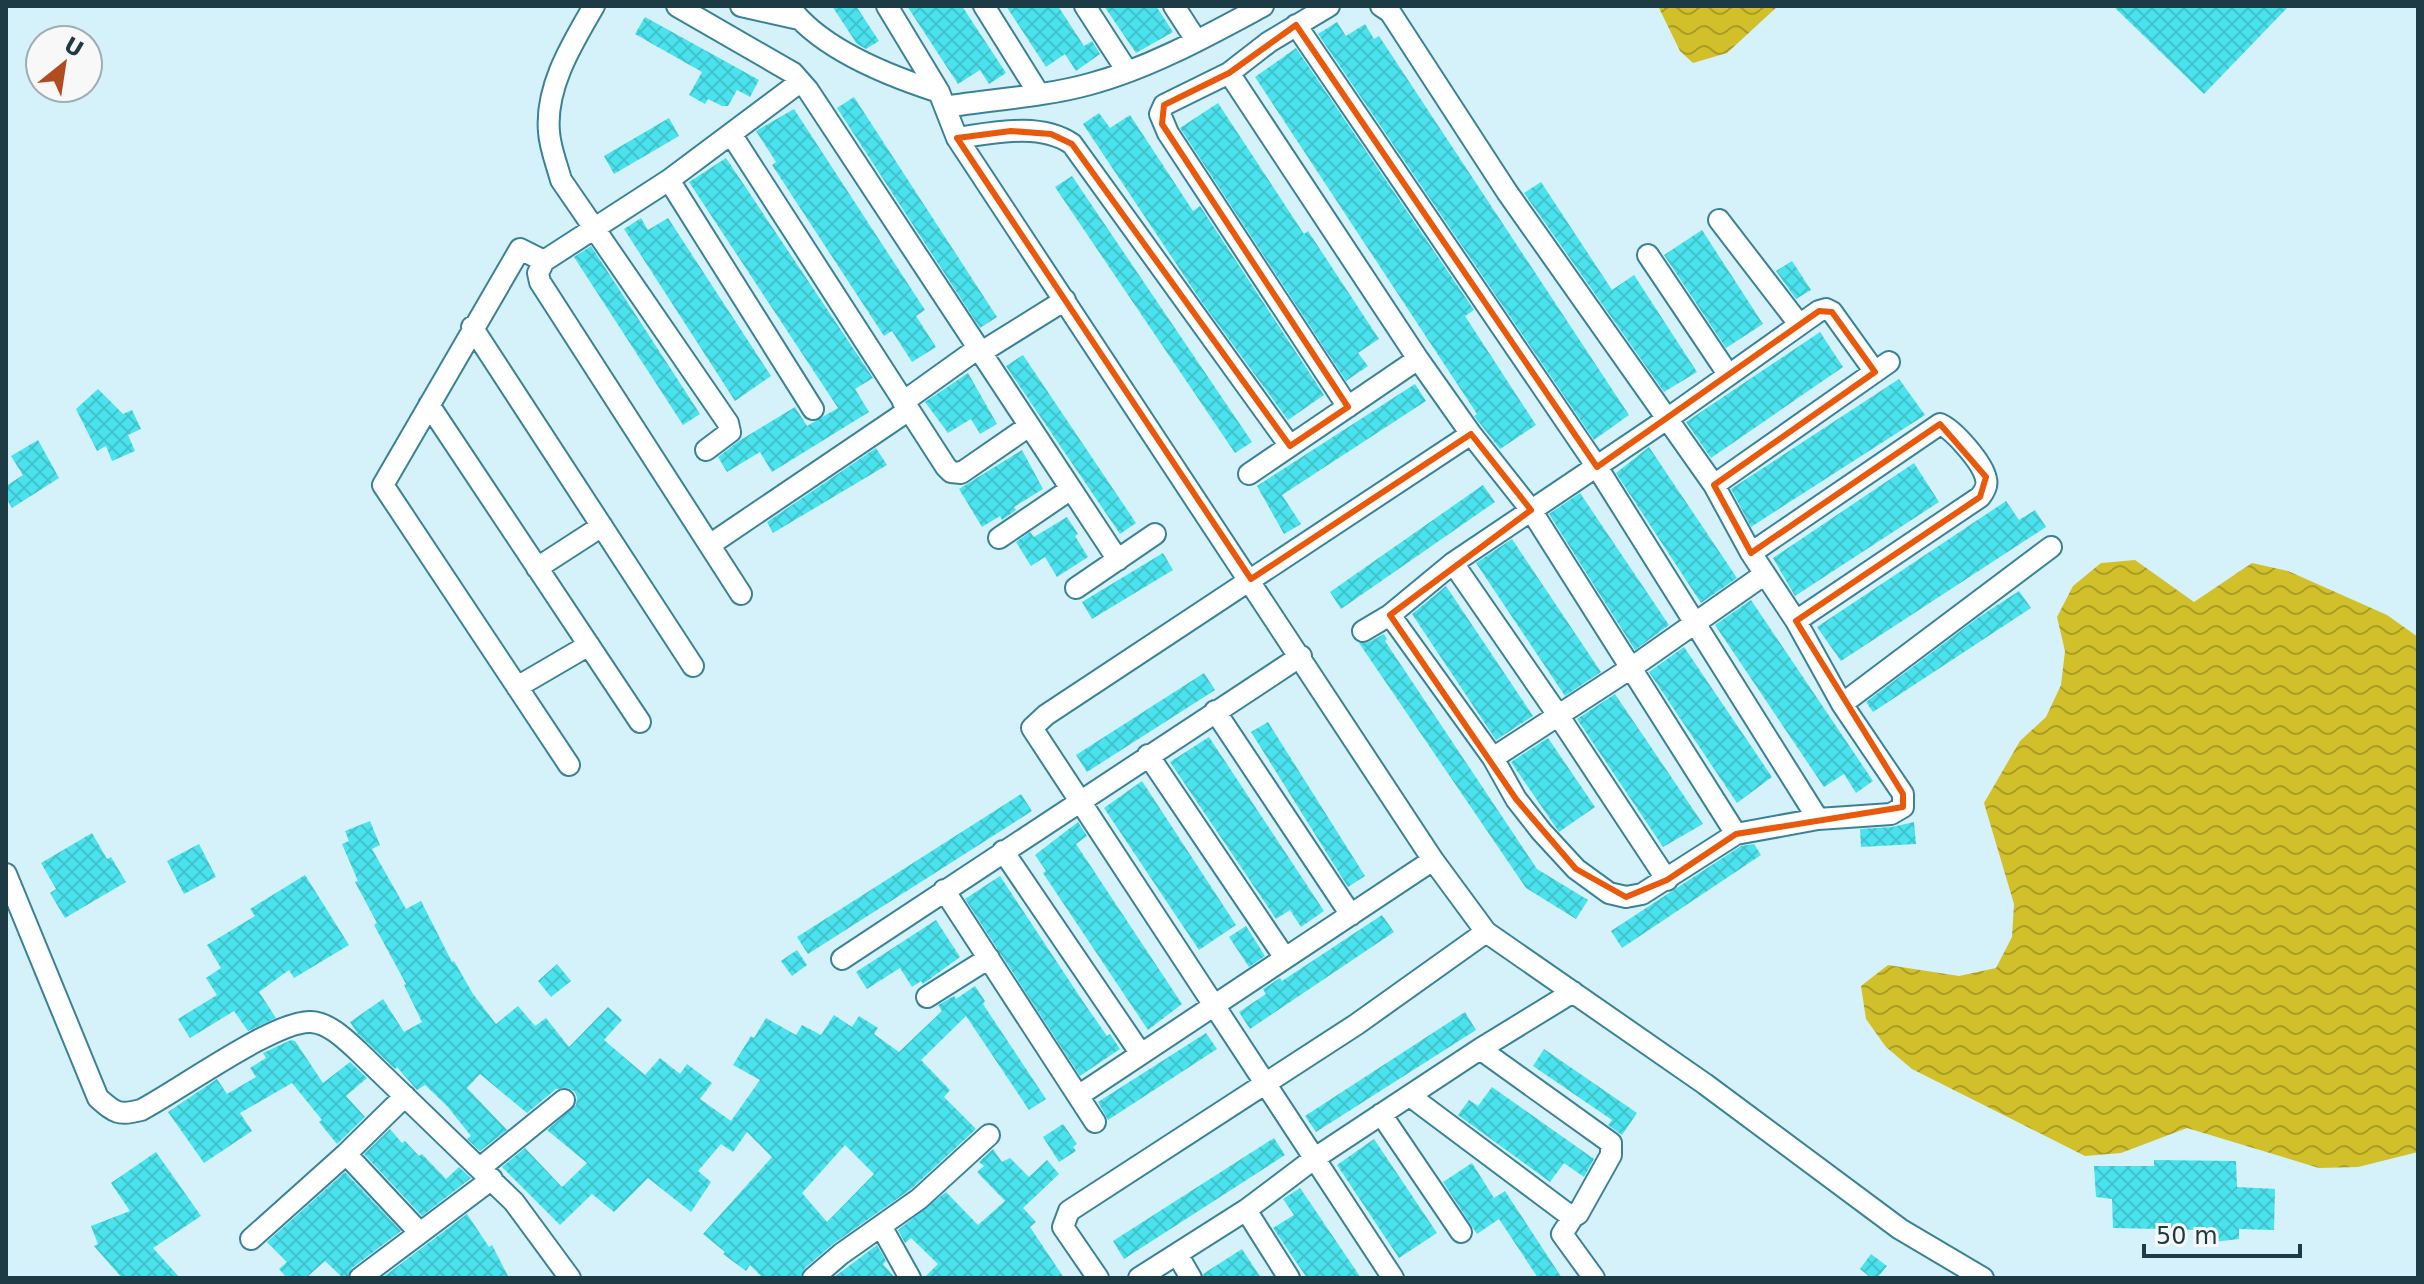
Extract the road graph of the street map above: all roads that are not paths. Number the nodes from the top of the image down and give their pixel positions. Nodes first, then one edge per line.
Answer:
1 (594, 6) edge
2 (677, 6) edge
3 (741, 6) edge
4 (887, 6) edge
5 (984, 6) edge
6 (1085, 6) edge
7 (1174, 6) edge
8 (1263, 6) edge
9 (1329, 6) edge
10 (1381, 6) edge
11 (794, 13) edge
12 (1296, 25) junction
13 (1196, 40) junction
14 (1127, 71) junction
15 (1229, 73) junction
16 (800, 82) junction
17 (1039, 94) junction
18 (942, 99) junction
19 (731, 134) junction
20 (957, 138) junction
21 (669, 180) junction
22 (1719, 220) dead end
23 (596, 229) junction
24 (1648, 255) dead end
25 (544, 261) junction
26 (1065, 300) junction
27 (1799, 324) junction
28 (472, 327) junction
29 (979, 351) junction
30 (1418, 359) junction
31 (1728, 374) junction
32 (429, 405) junction
33 (906, 406) junction
34 (1348, 407) junction
35 (813, 409) dead end
36 (1667, 419) junction
37 (1029, 426) junction
38 (1471, 434) junction
39 (1290, 446) junction
40 (706, 450) dead end
41 (1597, 467) junction
42 (1249, 474) dead end
43 (1714, 485) junction
44 (1071, 489) junction
45 (1531, 510) junction
46 (602, 526) junction
47 (1155, 534) dead end
48 (999, 538) dead end
49 (711, 544) junction
50 (2051, 547) dead end
51 (1751, 553) junction
52 (1118, 560) junction
53 (1453, 563) junction
54 (537, 568) junction
55 (1765, 574) junction
56 (1251, 579) junction
57 (1076, 588) dead end
58 (741, 594) dead end
59 (1390, 615) junction
60 (1695, 621) junction
61 (1796, 621) junction
62 (1363, 631) dead end
63 (589, 645) junction
64 (1301, 656) junction
65 (693, 666) dead end
66 (1631, 668) junction
67 (517, 687) junction
68 (1842, 704) junction
69 (1215, 711) junction
70 (1558, 715) junction
71 (640, 722) dead end
72 (1148, 755) junction
73 (1493, 758) junction
74 (569, 765) dead end
75 (1079, 800) junction
76 (1818, 819) junction
77 (1736, 834) junction
78 (1003, 851) junction
79 (1433, 860) junction
80 (6, 874) edge
81 (1667, 880) junction
82 (944, 890) junction
83 (1351, 915) junction
84 (1486, 932) junction
85 (989, 958) junction
86 (1285, 958) junction
87 (842, 959) dead end
88 (1573, 992) junction
89 (927, 997) dead end
90 (1213, 1007) junction
91 (1480, 1049) junction
92 (1141, 1054) junction
93 (1266, 1083) junction
94 (405, 1096) junction
95 (1078, 1096) junction
96 (1410, 1096) junction
97 (564, 1100) dead end
98 (1381, 1114) junction
99 (1095, 1122) dead end
100 (989, 1135) dead end
101 (346, 1154) junction
102 (1315, 1158) junction
103 (486, 1173) junction
104 (1246, 1210) junction
105 (1573, 1217) junction
106 (881, 1226) junction
107 (1461, 1232) dead end
108 (420, 1233) junction
109 (251, 1239) dead end
110 (1177, 1254) junction
111 (360, 1278) edge
112 (570, 1278) edge
113 (813, 1278) edge
114 (910, 1278) edge
115 (1098, 1278) edge
116 (1139, 1278) edge
117 (1191, 1278) edge
118 (1289, 1278) edge
119 (1393, 1278) edge
120 (1594, 1278) edge
121 (1983, 1278) edge

1 - 23 street
2 - 16 street
3 - 11 street
4 - 18 street
5 - 17 street
6 - 14 street
7 - 13 street
8 - 13 street
9 - 12 street
10 - 36 street
11 - 18 street
12 - 15 street
12 - 41 street
13 - 14 street
14 - 17 street
15 - 30 street
15 - 34 street
16 - 19 street
16 - 29 street
17 - 18 street
18 - 20 street
19 - 21 street
19 - 33 street
20 - 26 street
20 - 39 street
21 - 23 street
21 - 35 street
22 - 27 street
23 - 25 street
23 - 40 street
24 - 31 street
25 - 28 street
25 - 49 street
26 - 29 street
26 - 56 street
27 - 31 street
27 - 43 street
28 - 32 street
28 - 46 street
29 - 33 street
29 - 37 street
30 - 34 street
30 - 38 street
31 - 36 street
32 - 54 street
32 - 67 street
33 - 37 street
33 - 49 street
34 - 39 street
36 - 41 street
36 - 43 street
37 - 44 street
38 - 45 street
38 - 56 street
39 - 42 street
41 - 45 street
41 - 60 street
43 - 51 street
44 - 48 street
44 - 52 street
45 - 53 street
45 - 66 street
46 - 54 street
46 - 65 street
47 - 52 street
49 - 58 street
50 - 68 street
51 - 55 street
51 - 61 street
52 - 57 street
53 - 59 street
53 - 70 street
54 - 63 street
55 - 60 street
55 - 61 street
56 - 64 street
56 - 75 street
59 - 62 street
59 - 73 street
60 - 66 street
60 - 76 street
61 - 68 street
63 - 67 street
63 - 71 street
64 - 69 street
64 - 79 street
66 - 70 street
66 - 77 street
67 - 74 street
68 - 76 street
69 - 72 street
69 - 83 street
70 - 73 street
70 - 81 street
72 - 75 street
72 - 86 street
73 - 81 street
75 - 78 street
75 - 90 street
76 - 77 street
77 - 81 street
78 - 82 street
78 - 92 street
79 - 83 street
79 - 84 street
80 - 94 street
82 - 85 street
82 - 87 street
83 - 86 street
84 - 88 street
84 - 93 street
85 - 89 street
85 - 95 street
86 - 90 street
88 - 91 street
88 - 121 street
90 - 92 street
90 - 93 street
91 - 96 street
91 - 105 street
92 - 95 street
93 - 102 street
93 - 115 street
94 - 101 street
94 - 103 street
95 - 99 street
96 - 98 street
96 - 105 street
97 - 103 street
98 - 102 street
98 - 107 street
100 - 106 street
101 - 108 street
101 - 109 street
102 - 104 street
102 - 119 street
103 - 108 street
103 - 112 street
104 - 110 street
104 - 118 street
105 - 120 street
106 - 113 street
106 - 114 street
108 - 111 street
110 - 116 street
110 - 117 street

